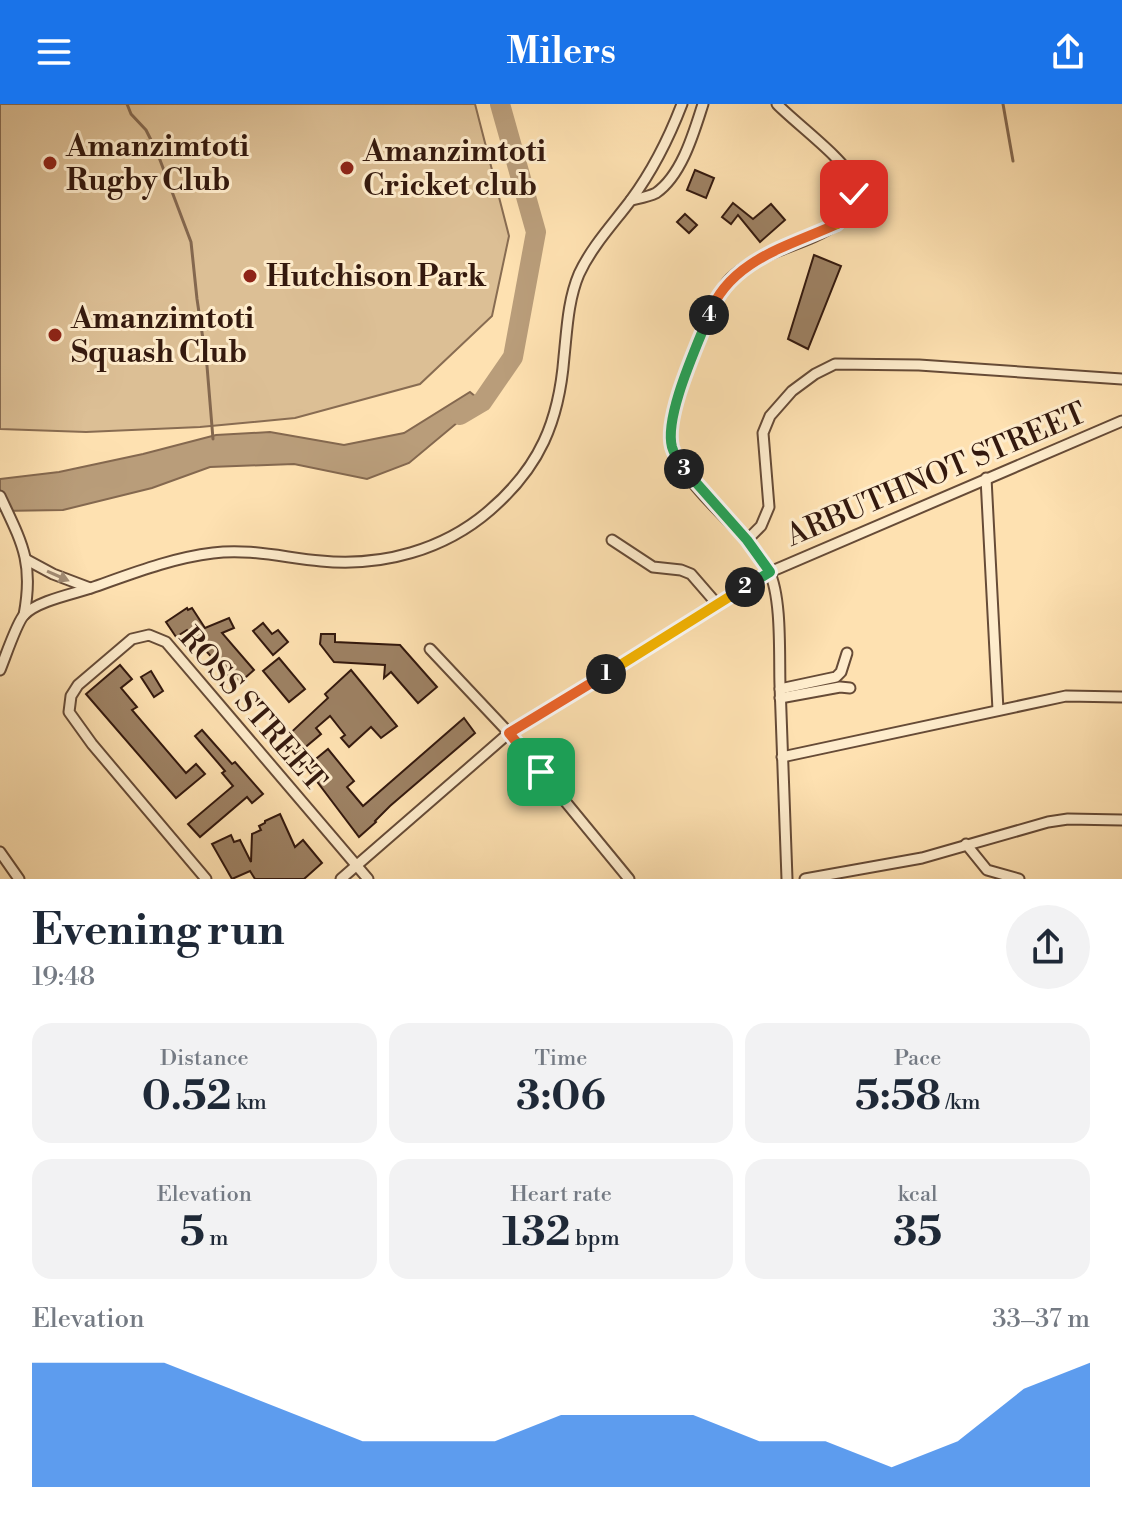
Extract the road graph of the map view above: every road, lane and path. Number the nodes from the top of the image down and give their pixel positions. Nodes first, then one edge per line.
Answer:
1 (682, 104) edge
2 (703, 104) edge
3 (777, 104) edge
4 (631, 200) junction
5 (1122, 379) edge
6 (1122, 421) edge
7 (986, 478) junction
8 (0, 496) edge
9 (612, 540) dead end
10 (747, 540) junction
11 (27, 560) junction
12 (770, 572) junction
13 (91, 588) junction
14 (717, 604) junction
15 (24, 615) junction
16 (430, 649) dead end
17 (847, 653) dead end
18 (0, 670) edge
19 (850, 688) dead end
20 (780, 693) junction
21 (1122, 697) edge
22 (998, 710) junction
23 (509, 733) junction
24 (782, 757) junction
25 (1122, 820) edge
26 (966, 844) junction
27 (0, 852) edge
28 (357, 866) junction
29 (19, 879) edge
30 (206, 879) edge
31 (341, 879) edge
32 (368, 879) edge
33 (629, 879) edge
34 (787, 879) edge
35 (805, 879) edge
36 (1019, 879) edge

1 - 4 street
2 - 4 street
3 - 10 street
4 - 13 street
5 - 10 street
6 - 7 street, ARBUTHNOT STREET
7 - 12 street, ARBUTHNOT STREET
7 - 22 street
8 - 11 street
9 - 14 street
10 - 12 street
11 -> 13 street
11 - 15 street
12 - 14 street, ARBUTHNOT STREET
12 - 20 street
13 - 15 street
14 - 23 street, ARBUTHNOT STREET
15 - 18 street
16 - 23 street
17 - 20 street
19 - 20 street
20 - 24 street
21 - 22 street
22 - 24 street
23 - 28 street, ARBUTHNOT STREET
23 - 33 street
24 - 34 street
25 - 26 street
26 - 35 street
26 - 36 street
27 - 29 street
28 - 30 street, ROSS STREET
28 - 31 street, ARBUTHNOT STREET
28 - 32 street, ROSS STREET

